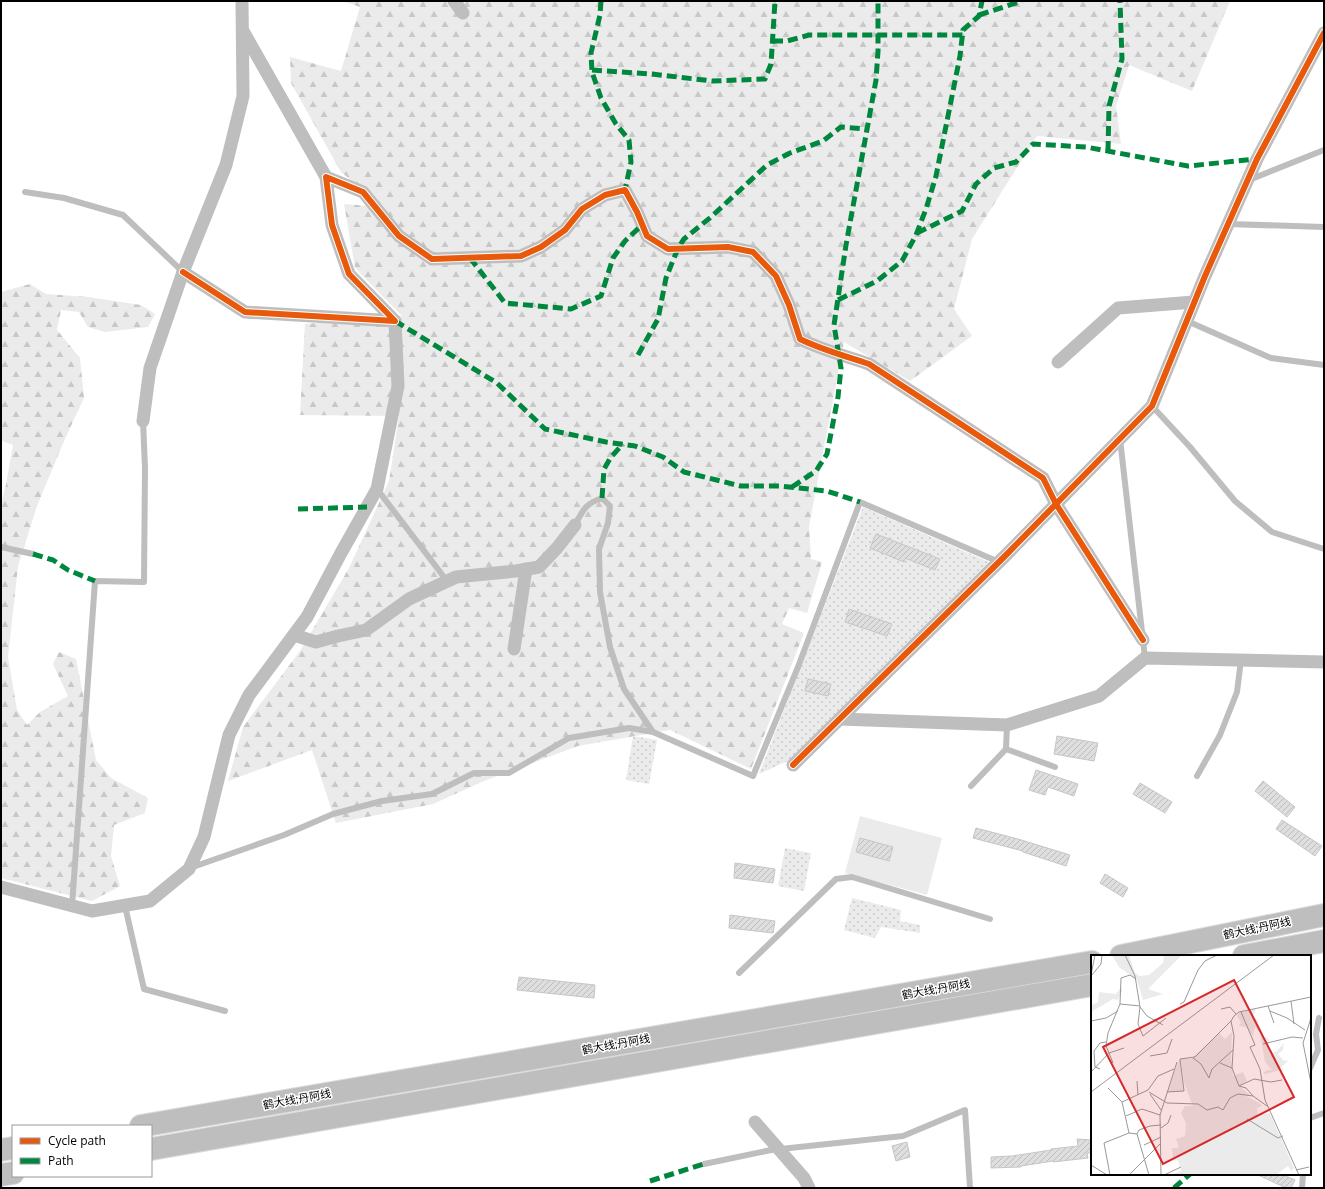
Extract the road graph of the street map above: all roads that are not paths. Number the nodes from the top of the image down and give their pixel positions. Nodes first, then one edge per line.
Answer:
1 (242, 1) edge
2 (454, 1) edge
3 (463, 13) dead end
4 (242, 28) junction
5 (1324, 33) edge
6 (1324, 150) edge
7 (326, 177) junction
8 (1247, 181) junction
9 (25, 192) dead end
10 (1228, 224) junction
11 (1324, 227) edge
12 (183, 272) junction
13 (1194, 302) junction
14 (395, 321) junction
15 (1186, 321) junction
16 (1058, 362) dead end
17 (1324, 365) edge
18 (1152, 406) junction
19 (143, 421) joint
20 (1120, 439) junction
21 (377, 489) junction
22 (1056, 504) junction
23 (575, 525) joint
24 (1, 547) edge
25 (1324, 549) edge
26 (33, 554) dead end
27 (999, 562) junction
28 (526, 569) junction
29 (447, 581) junction
30 (294, 635) junction
31 (1143, 640) junction
32 (514, 649) dead end
33 (1145, 658) junction
34 (1241, 660) junction
35 (1324, 662) edge
36 (840, 719) junction
37 (1007, 725) junction
38 (653, 732) junction
39 (1006, 748) junction
40 (794, 765) dead end
41 (1055, 767) dead end
42 (1197, 776) dead end
43 (971, 786) dead end
44 (189, 869) junction
45 (1, 887) edge
46 (72, 906) junction
47 (125, 906) junction
48 (1324, 915) edge
49 (990, 919) dead end
50 (1324, 941) edge
51 (1125, 955) edge
52 (1249, 955) edge
53 (1091, 962) edge
54 (739, 973) dead end
55 (1091, 985) edge
56 (225, 1011) dead end
57 (1319, 1018) dead end
58 (1311, 1066) edge
59 (1324, 1113) edge
60 (1311, 1118) edge
61 (755, 1122) dead end
62 (147, 1125) edge
63 (12, 1148) edge
64 (152, 1149) edge
65 (779, 1149) junction
66 (1, 1150) edge
67 (704, 1164) dead end
68 (12, 1173) edge
69 (1, 1175) edge
70 (1303, 1175) edge
71 (809, 1188) edge
72 (970, 1188) edge
73 (1302, 1188) edge

1 - 4 street
2 - 3 street
4 - 7 street
4 - 12 street
5 - 8 street
6 - 8 lane
7 - 14 street
7 - 22 street
8 - 10 street
9 - 12 lane
10 - 11 lane
10 - 13 street
12 - 14 street
12 - 19 street
13 - 15 street
13 - 16 street
14 - 21 street
15 - 17 lane
15 - 18 street
18 - 20 street
18 - 25 lane
19 - 46 lane
20 - 22 street
20 - 31 lane
21 - 29 lane
21 - 30 street
22 - 27 street
22 - 31 street
23 - 28 street
23 - 38 lane
24 - 26 lane
27 - 36 street
27 - 38 lane
28 - 29 street
28 - 32 street
29 - 30 street
30 - 44 street
31 - 33 lane
33 - 34 street
33 - 37 street
34 - 35 street
34 - 42 lane
36 - 37 street
36 - 40 street
37 - 39 lane
38 - 44 lane
39 - 41 lane
39 - 43 lane
44 - 47 street
45 - 46 street
46 - 47 street
47 - 56 lane
48 - 51 highway, 鹤大线;丹阿线
49 - 54 lane
50 - 52 highway
53 - 62 highway, 鹤大线;丹阿线
55 - 64 highway
57 - 58 lane
59 - 60 lane
61 - 65 street
63 - 66 highway
65 - 67 lane
65 - 71 street
65 - 72 lane
68 - 69 highway
70 - 73 lane

